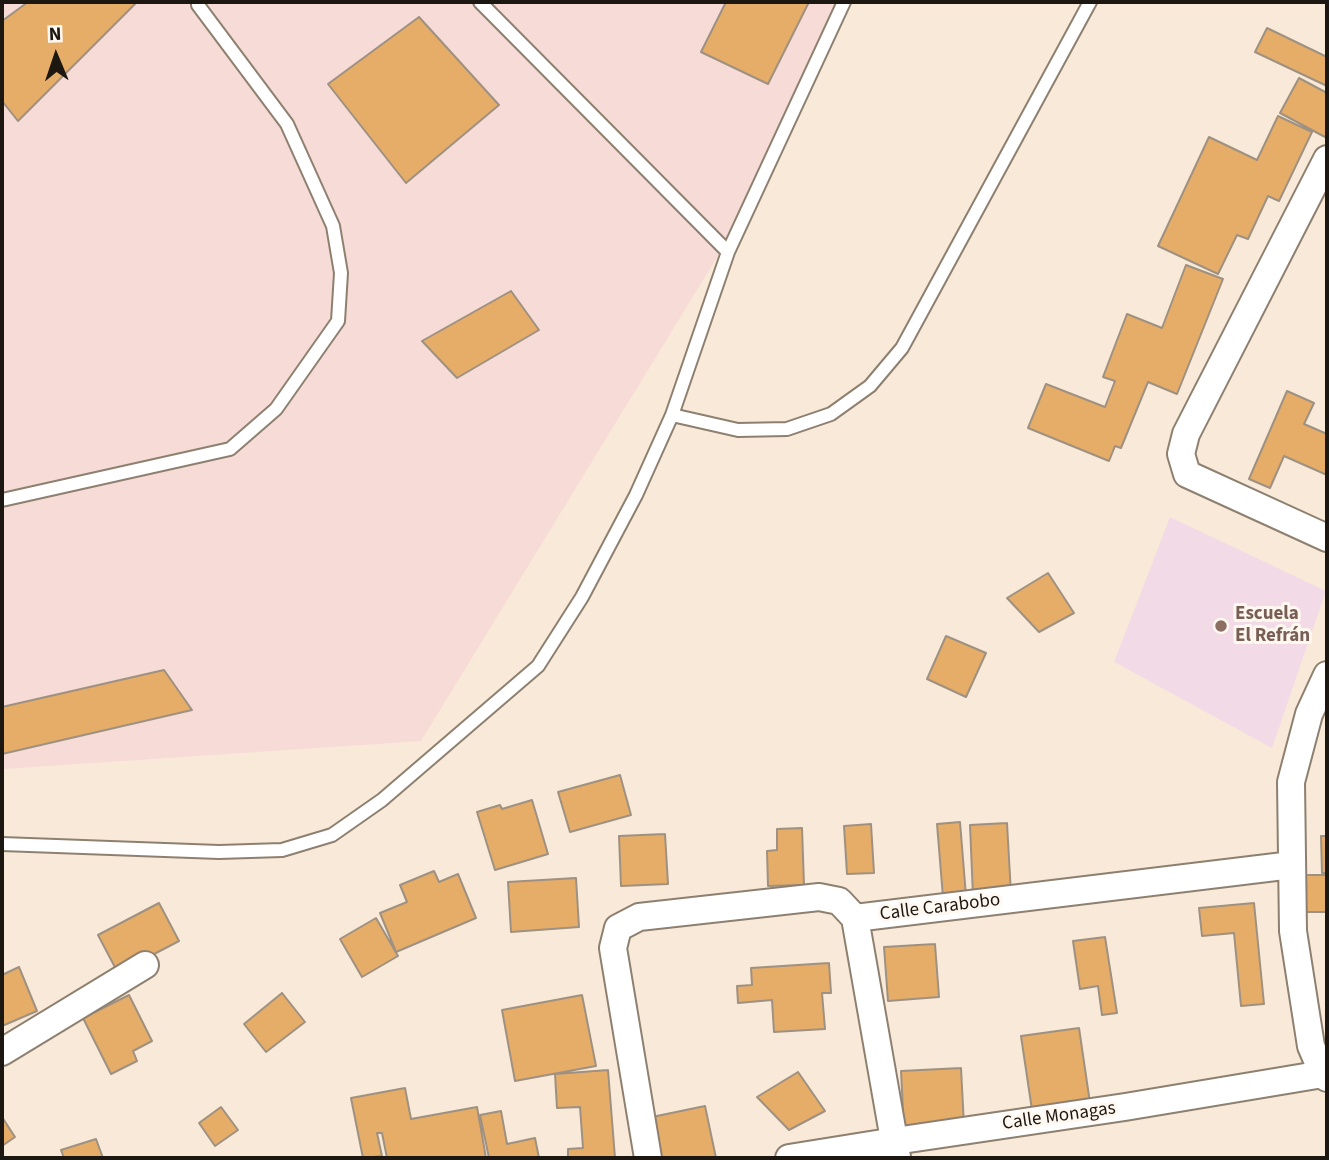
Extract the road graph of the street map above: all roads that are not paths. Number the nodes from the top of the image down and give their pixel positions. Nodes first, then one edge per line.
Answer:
1 (198, 2) edge
2 (480, 2) edge
3 (844, 2) edge
4 (1090, 2) edge
5 (1327, 159) edge
6 (728, 252) junction
7 (672, 415) junction
8 (2, 500) edge
9 (1327, 538) edge
10 (1327, 676) edge
11 (2, 844) edge
12 (1292, 865) junction
13 (855, 918) junction
14 (145, 965) dead end
15 (2, 1052) edge
16 (1325, 1076) edge
17 (896, 1150) edge
18 (648, 1158) edge
19 (789, 1158) edge

1 - 8 lane
2 - 6 lane
3 - 6 lane
4 - 7 lane
5 - 9 street
6 - 7 lane
7 - 11 lane
10 - 12 street
12 - 13 street, Calle Carabobo
12 - 16 street
13 - 17 street
13 - 18 street, Calle Carabobo
14 - 15 street
16 - 17 street, Calle Monagas
17 - 19 street, Calle Monagas

